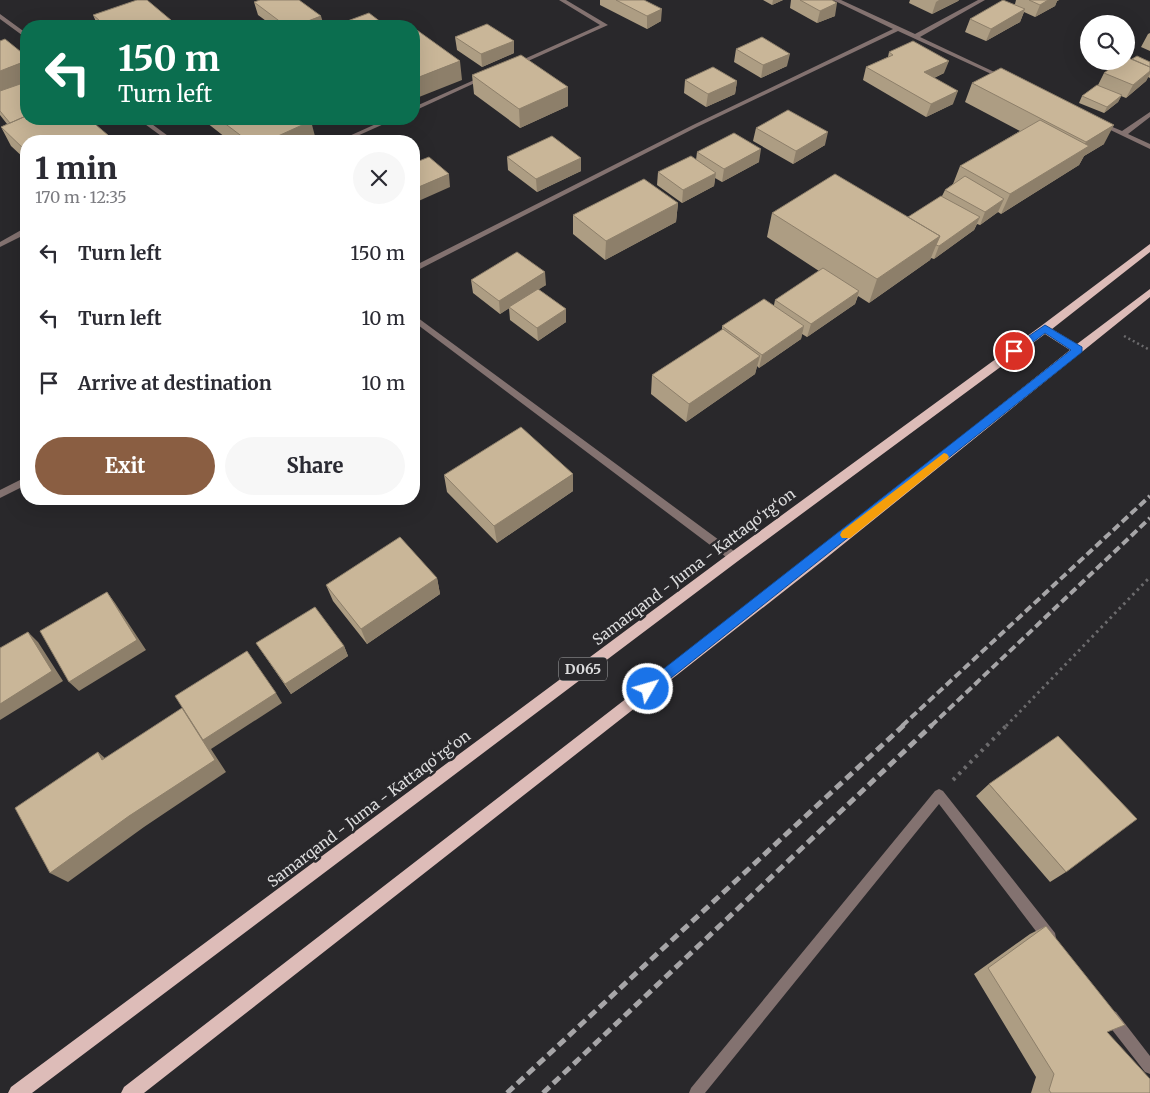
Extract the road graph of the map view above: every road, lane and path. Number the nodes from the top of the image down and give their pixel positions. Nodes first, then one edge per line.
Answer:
1 (562, 0) edge
2 (836, 0) edge
3 (982, 0) edge
4 (0, 16) edge
5 (898, 29) junction
6 (20, 31) edge
7 (915, 37) junction
8 (505, 69) edge
9 (496, 73) edge
10 (1006, 79) edge
11 (420, 106) edge
12 (1150, 114) edge
13 (1096, 121) edge
14 (149, 125) edge
15 (378, 125) edge
16 (1123, 134) junction
17 (164, 135) edge
18 (355, 135) edge
19 (1150, 147) edge
20 (20, 234) edge
21 (0, 245) edge
22 (1150, 247) edge
23 (420, 266) edge
24 (1150, 292) edge
25 (420, 322) edge
26 (1108, 327) junction
27 (1045, 328) junction
28 (1078, 350) junction
29 (1150, 350) edge
30 (20, 484) edge
31 (0, 494) edge
32 (734, 557) junction
33 (1150, 577) edge
34 (939, 795) junction
35 (1060, 950) edge
36 (1102, 1005) edge
37 (1150, 1067) edge
38 (17, 1093) edge
39 (130, 1093) edge
40 (696, 1093) edge

1 - 8 street
2 - 5 street
3 - 7 street
4 - 6 street
5 - 7 street
5 - 23 street
7 - 10 street
9 - 11 street
12 - 16 street
13 - 16 street
14 - 17 street
15 - 18 street
16 - 19 street
20 - 21 street
22 - 27 main road, Samarqand - Juma - Kattaqo‘rg‘on / D065
24 - 26 main road
25 - 32 street
26 - 28 main road
26 - 29 path
27 - 28 main road
27 - 32 main road, Samarqand - Juma - Kattaqo‘rg‘on / D065
28 - 39 main road
30 - 31 street
32 - 38 main road, Samarqand - Juma - Kattaqo‘rg‘on / D065
33 - 34 path
34 - 35 street
34 - 40 street
36 - 37 street

